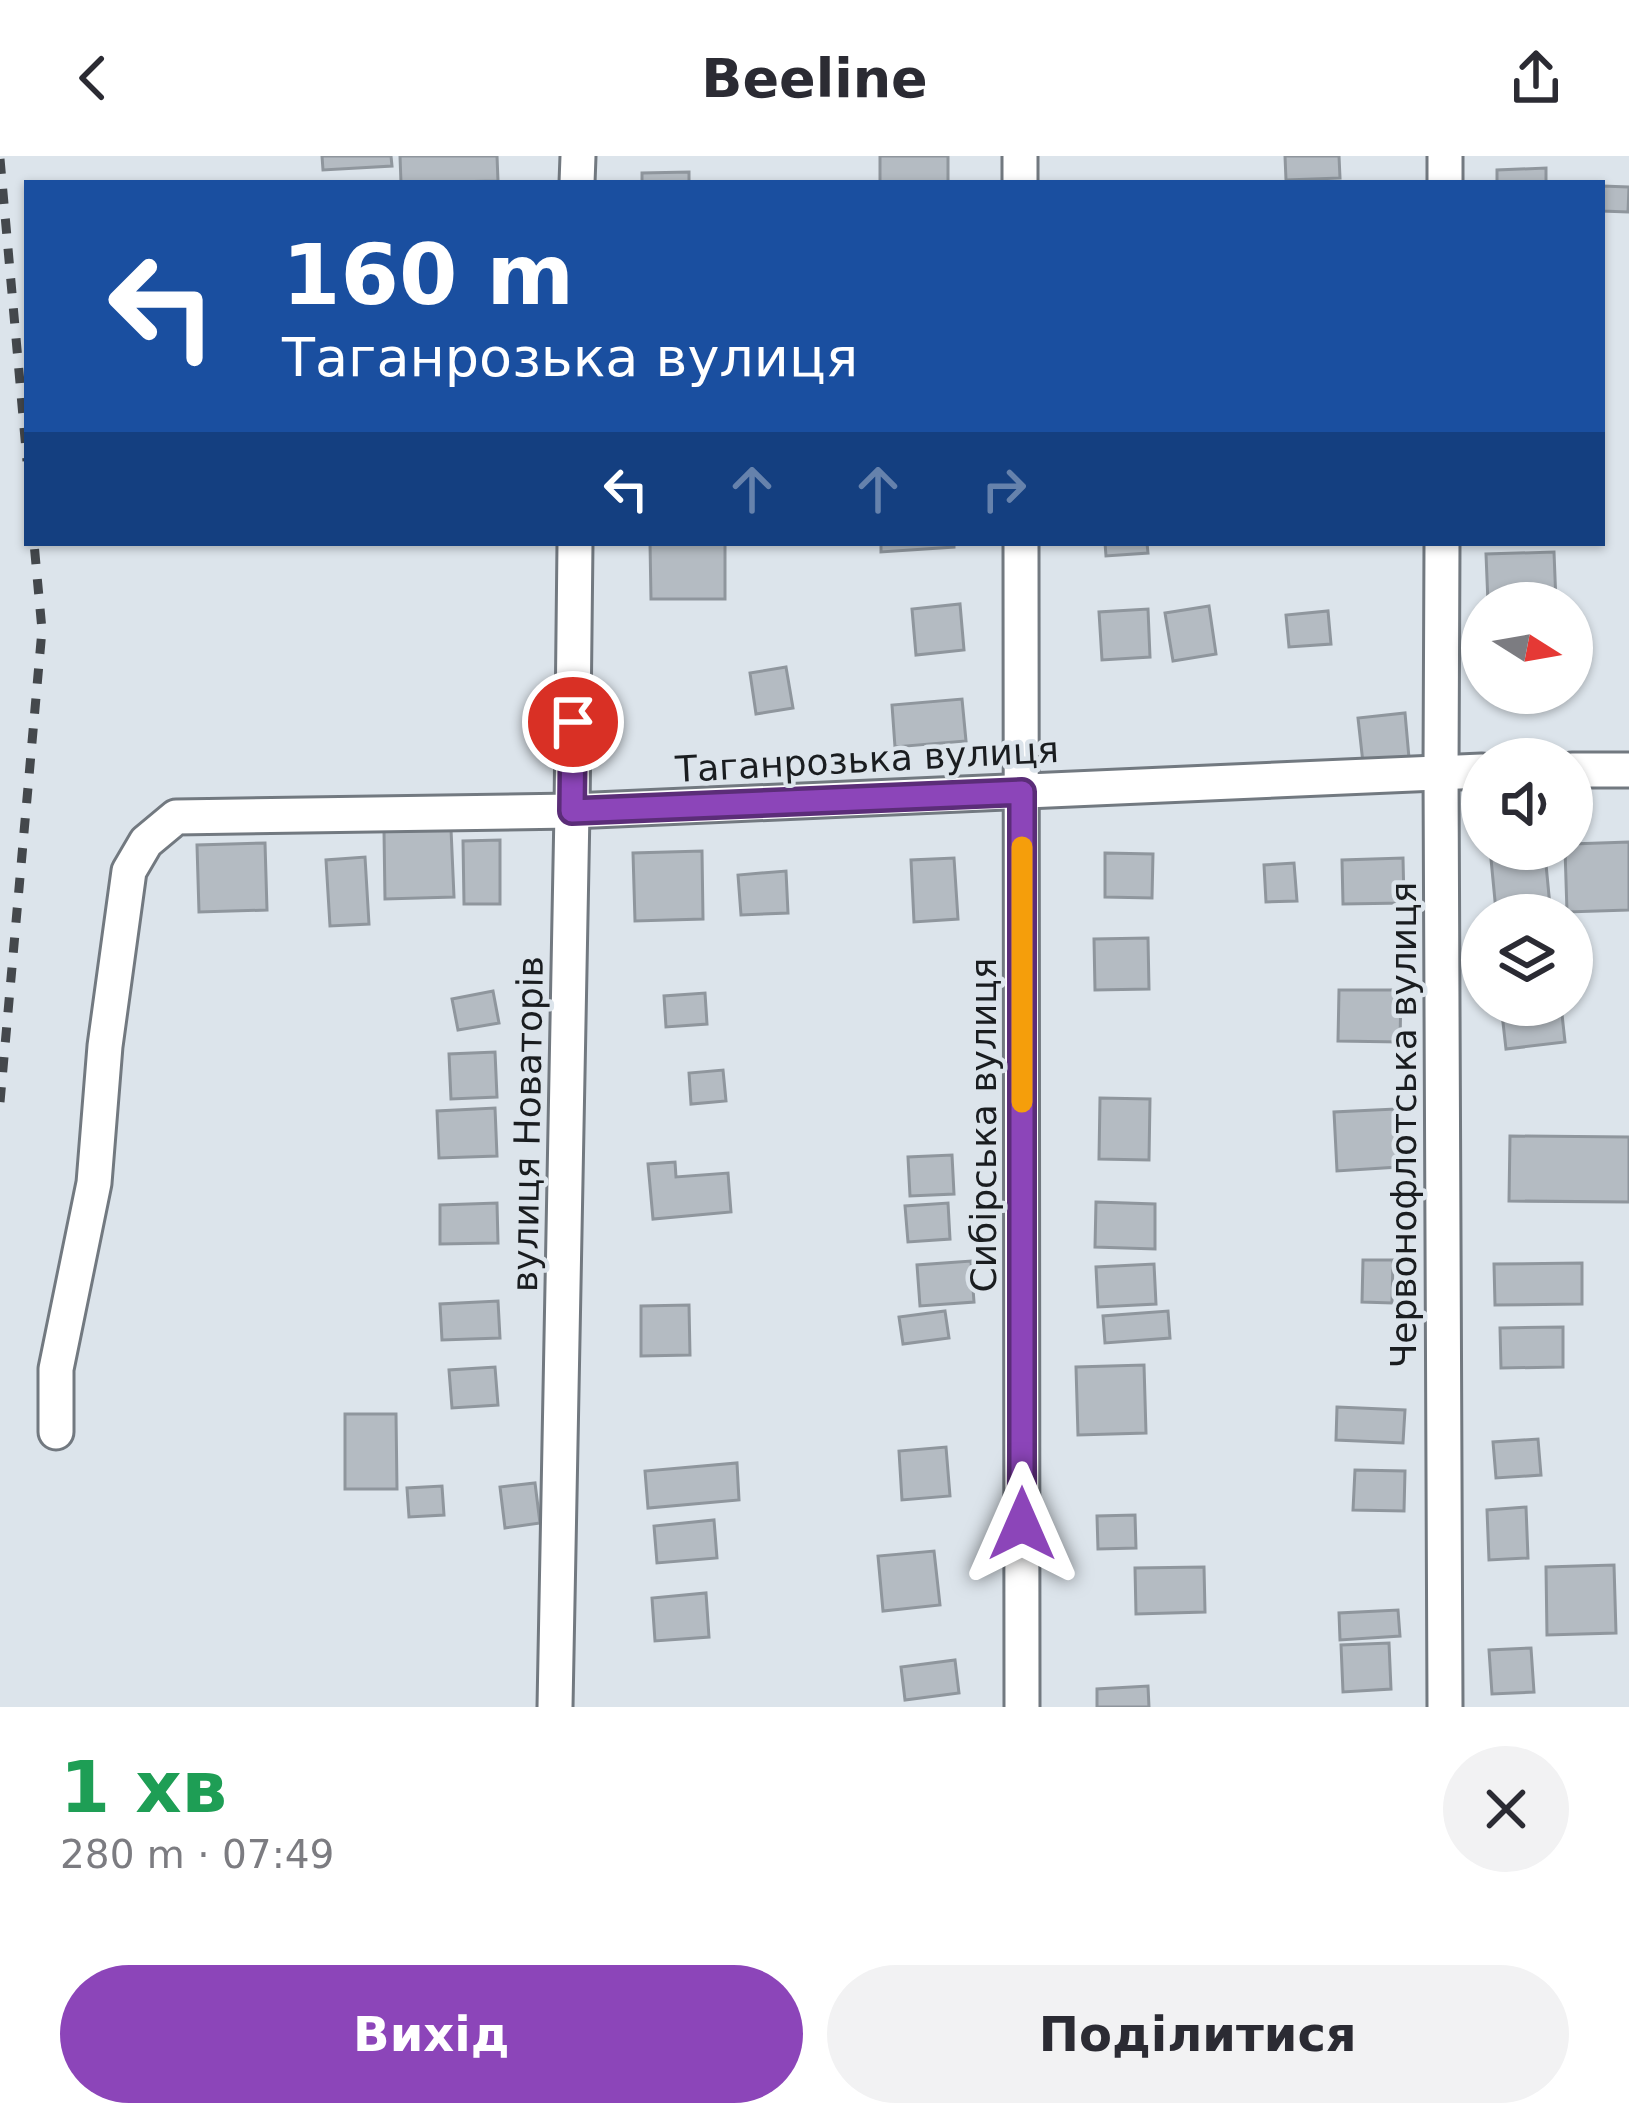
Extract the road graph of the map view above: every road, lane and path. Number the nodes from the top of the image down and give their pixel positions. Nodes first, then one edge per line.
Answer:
1 (574, 546) edge
2 (1021, 546) edge
3 (1442, 546) edge
4 (1593, 770) edge
5 (1629, 770) edge
6 (1441, 771) junction
7 (1461, 771) edge
8 (1022, 792) junction
9 (572, 811) junction
10 (56, 1432) dead end
11 (556, 1707) edge
12 (1022, 1707) edge
13 (1445, 1707) edge

1 - 9 street, вулиця Новаторів
2 - 8 street, Сибірська вулиця
3 - 6 street, Червонофлотська вулиця
4 - 5 street
6 - 7 street, Таганрозька вулиця
6 - 8 street, Таганрозька вулиця
6 - 13 street, Червонофлотська вулиця
8 - 9 street, Таганрозька вулиця
8 - 12 street, Сибірська вулиця
9 - 10 street, Таганрозька вулиця
9 - 11 street, вулиця Новаторів

